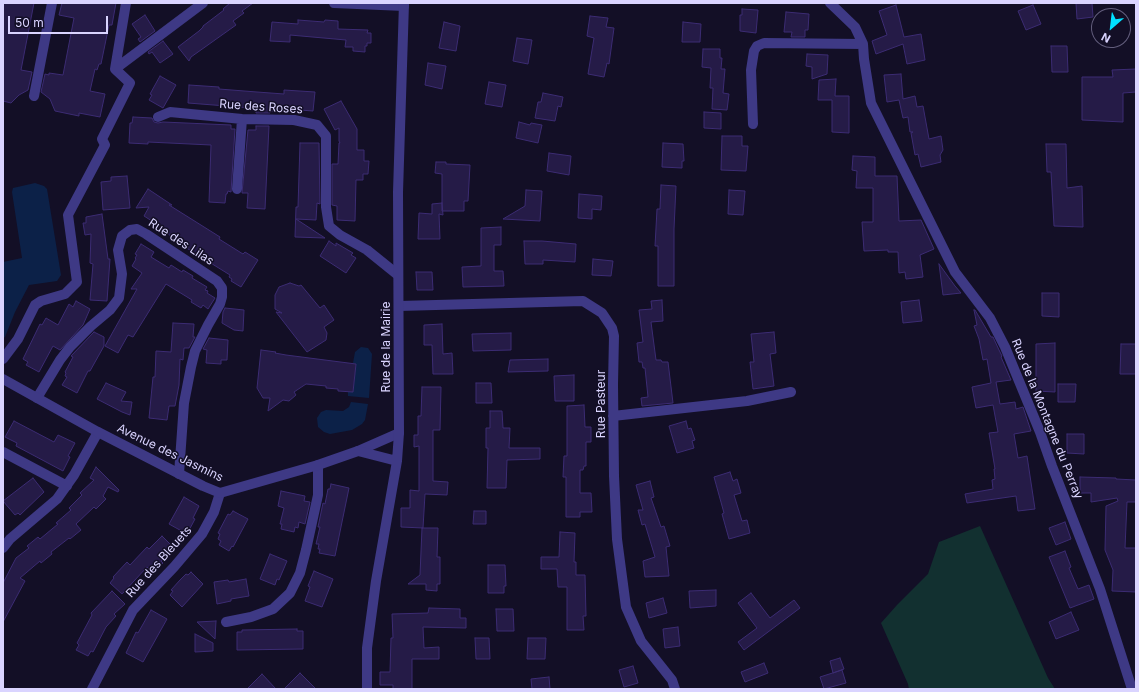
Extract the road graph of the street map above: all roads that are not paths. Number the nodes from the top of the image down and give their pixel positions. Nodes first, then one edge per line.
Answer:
1 (52, 3) edge
2 (126, 3) edge
3 (203, 3) edge
4 (334, 3) edge
5 (830, 3) edge
6 (404, 4) edge
7 (863, 44) junction
8 (115, 69) junction
9 (34, 96) dead end
10 (158, 117) dead end
11 (242, 119) junction
12 (753, 124) dead end
13 (237, 189) dead end
14 (398, 275) junction
15 (399, 306) junction
16 (3, 359) edge
17 (3, 379) edge
18 (791, 392) dead end
19 (37, 398) junction
20 (613, 416) junction
21 (98, 432) junction
22 (399, 433) junction
23 (358, 451) junction
24 (3, 452) edge
25 (398, 461) junction
26 (318, 465) junction
27 (179, 474) junction
28 (67, 486) junction
29 (220, 494) junction
30 (3, 548) edge
31 (226, 622) dead end
32 (92, 689) edge
33 (367, 689) edge
34 (675, 689) edge
35 (1132, 689) edge

1 - 9 street
2 - 8 street
3 - 8 street
4 - 6 street
5 - 7 street, Rue de la Montagne du Perray
6 - 14 street, Rue de la Mairie
7 - 12 street
7 - 35 street, Rue de la Montagne du Perray
8 - 16 street
10 - 11 street, Rue des Roses
11 - 13 street
11 - 14 street, Rue des Roses
14 - 15 street, Rue de la Mairie
15 - 20 street, Rue Pasteur
15 - 22 street, Rue de la Mairie
17 - 19 street, Avenue des Jasmins
18 - 20 street
19 - 21 street, Avenue des Jasmins
19 - 27 street, Rue des Lilas
20 - 34 street, Rue Pasteur
21 - 27 street, Avenue des Jasmins
21 - 28 street
22 - 23 street, Avenue des Jasmins
22 - 25 street, Rue de la Mairie
23 - 25 street
23 - 26 street, Avenue des Jasmins
24 - 28 street
25 - 33 street, Rue de la Mairie
26 - 29 street, Avenue des Jasmins
26 - 31 street
27 - 29 street, Avenue des Jasmins
28 - 30 street
29 - 32 street, Rue des Bleuets

